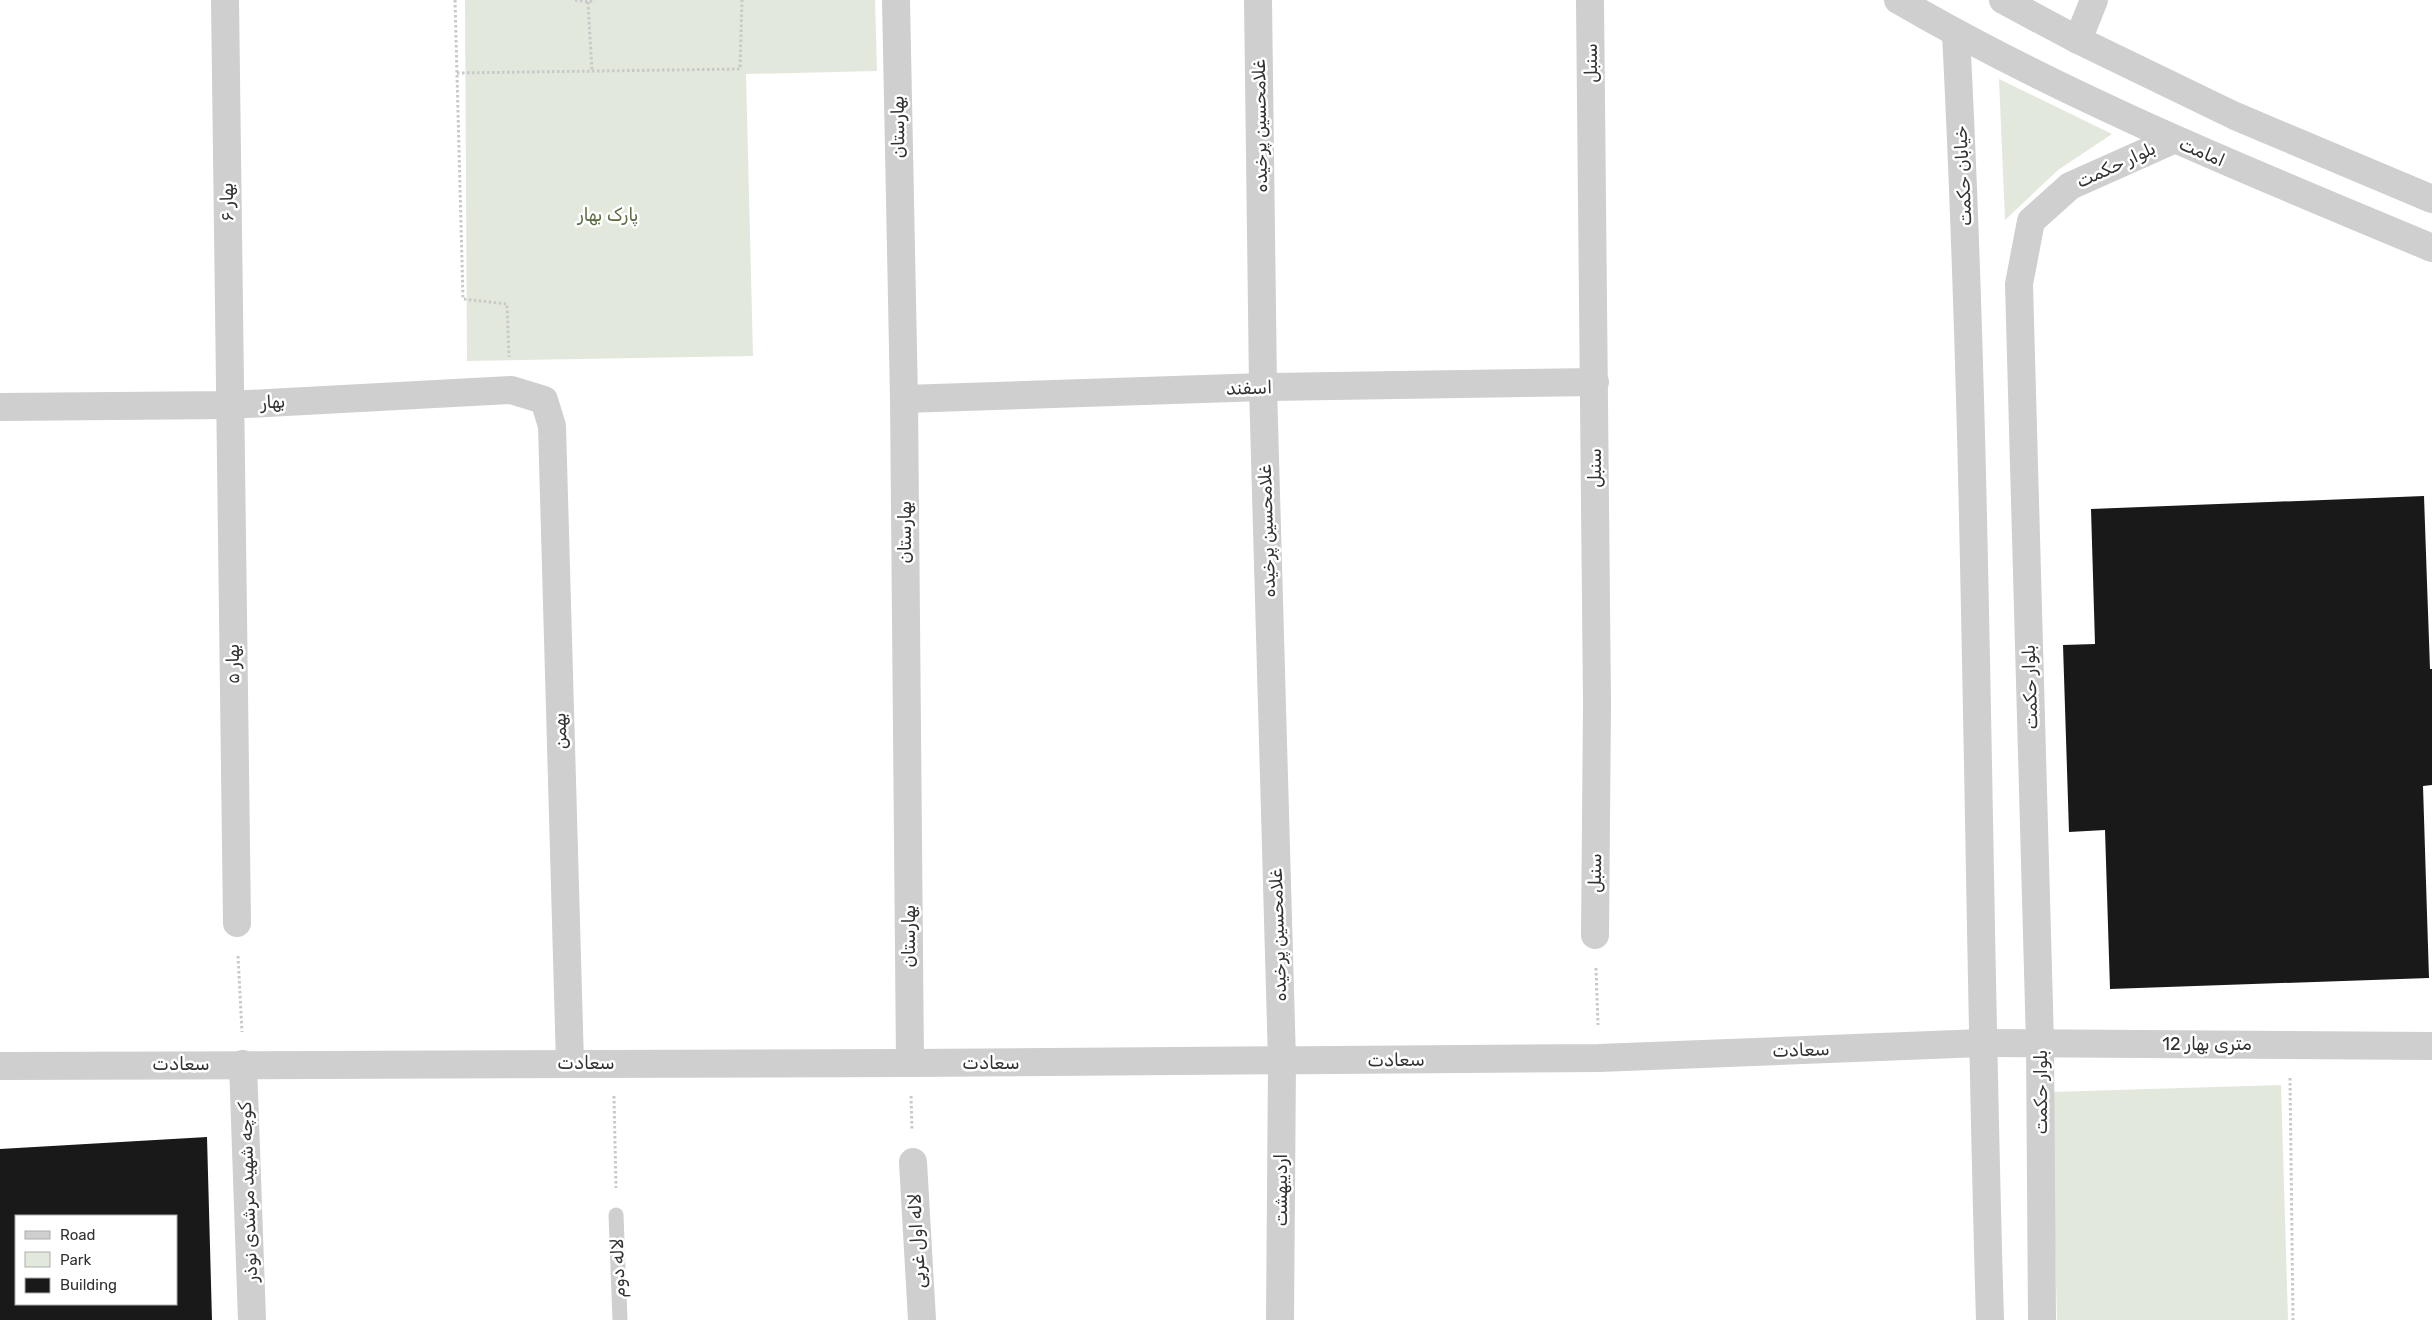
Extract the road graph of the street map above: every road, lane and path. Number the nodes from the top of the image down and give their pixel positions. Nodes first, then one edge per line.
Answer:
1 (225, 0) edge
2 (455, 0) edge
3 (575, 0) edge
4 (595, 0) edge
5 (742, 0) edge
6 (896, 0) edge
7 (1258, 0) edge
8 (1590, 0) edge
9 (1898, 0) edge
10 (2003, 0) edge
11 (2094, 0) edge
12 (588, 2) junction
13 (1956, 34) junction
14 (2078, 40) junction
15 (592, 72) junction
16 (457, 73) junction
17 (2173, 140) junction
18 (2432, 199) edge
19 (2432, 248) edge
20 (1595, 382) junction
21 (1263, 387) junction
22 (511, 390) junction
23 (904, 398) junction
24 (544, 400) joint
25 (229, 405) junction
26 (0, 407) edge
27 (237, 923) joint
28 (1595, 935) joint
29 (1982, 1042) junction
30 (2040, 1043) junction
31 (2289, 1045) junction
32 (2432, 1046) edge
33 (1599, 1058) junction
34 (1282, 1061) junction
35 (613, 1063) junction
36 (910, 1063) junction
37 (243, 1064) junction
38 (570, 1064) junction
39 (0, 1066) edge
40 (913, 1162) joint
41 (616, 1216) joint
42 (252, 1320) edge
43 (620, 1320) edge
44 (922, 1320) edge
45 (1280, 1320) edge
46 (1990, 1320) edge
47 (2042, 1320) edge
48 (2293, 1320) edge

1 - 25 street, بهار ۶
2 - 16 path
3 - 12 path
4 - 12 path
5 - 15 path
6 - 23 street, بهارستان
7 - 21 street, غلامحسین پرخیده
8 - 20 street, سنبل
9 - 13 street, امامت
10 - 14 street
11 - 14 street
12 - 15 path
13 - 17 street, امامت
13 - 29 street, خیابان حکمت
14 - 18 street
15 - 16 path
16 - 22 path
17 - 19 street, امامت
17 - 30 street, بلوار حکمت
20 - 21 street, اسفند
20 - 28 street, سنبل
21 - 23 street, اسفند
21 - 34 street, غلامحسین پرخیده
22 - 24 street, بهار
22 - 25 street, بهار
23 - 36 street, بهارستان
24 - 38 street, بهمن
25 - 26 street, بهار
25 - 27 street, بهار ۵
27 - 37 path
28 - 33 path
29 - 30 street, 12 متری بهار
29 - 33 street, سعادت
29 - 46 street
30 - 31 street, 12 متری بهار
30 - 47 street, بلوار حکمت
31 - 32 street, 12 متری بهار
31 - 48 path
33 - 34 street, سعادت
34 - 36 street, سعادت
34 - 45 street, اردیبهشت
35 - 36 street, سعادت
35 - 38 street, سعادت
35 - 41 path
36 - 40 path
37 - 38 street, سعادت
37 - 39 street, سعادت
37 - 42 street, کوچه شهید مرشدی نوذر
40 - 44 street, لاله اول غربی
41 - 43 lane, لاله دوم

